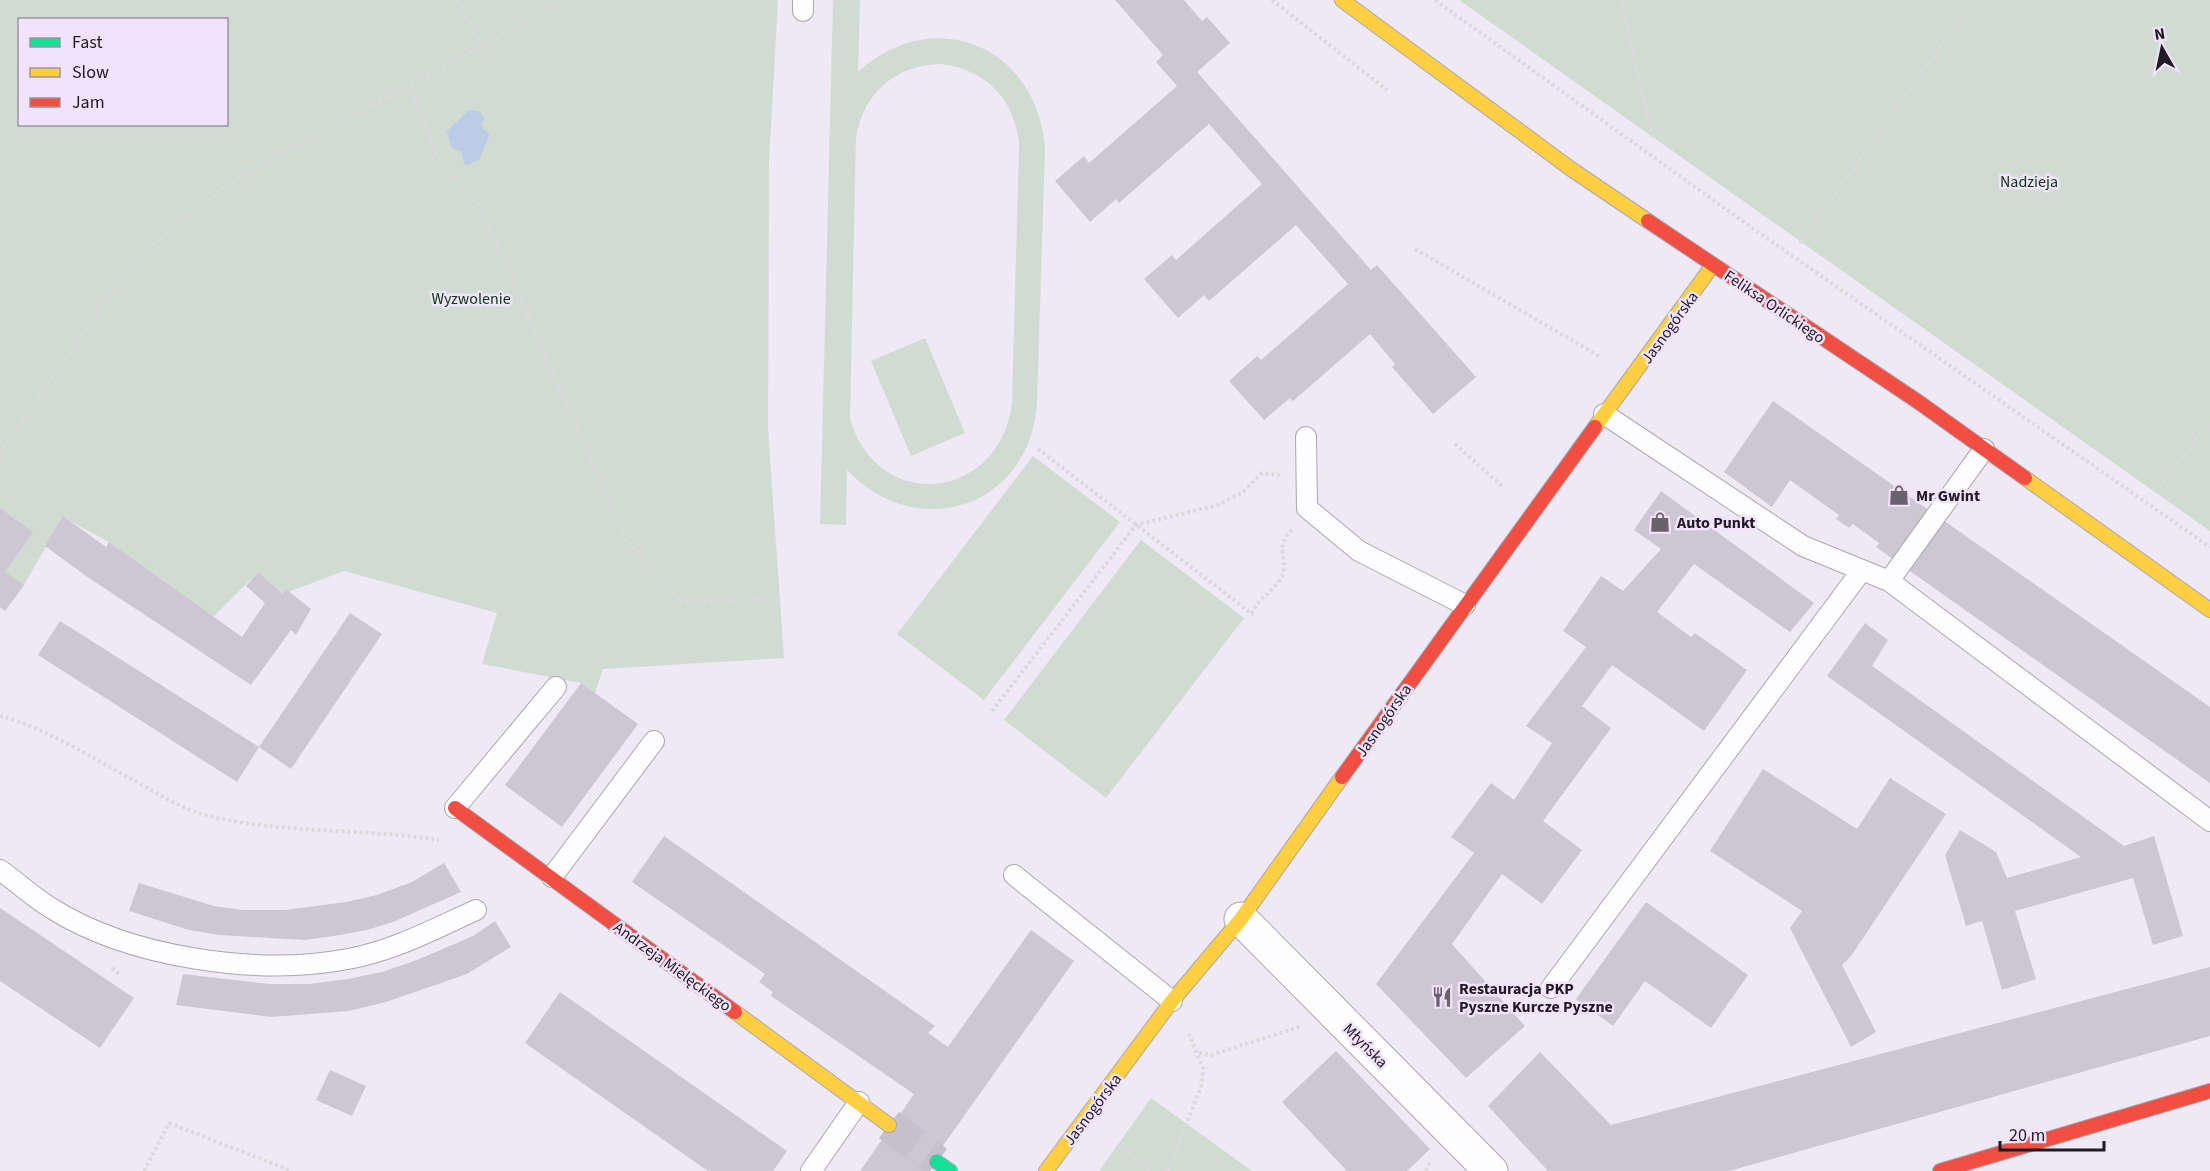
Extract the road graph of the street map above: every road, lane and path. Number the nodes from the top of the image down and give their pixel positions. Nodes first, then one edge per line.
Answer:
1 (457, 0) edge
2 (566, 0) edge
3 (1272, 0) edge
4 (1342, 0) edge
5 (1435, 0) edge
6 (1621, 0) edge
7 (1974, 0) edge
8 (482, 45) junction
9 (410, 85) junction
10 (1387, 90) dead end
11 (1653, 138) dead end
12 (1800, 243) dead end
13 (1415, 249) dead end
14 (1713, 265) junction
15 (1599, 356) dead end
16 (1604, 414) junction
17 (2210, 421) edge
18 (1306, 437) dead end
19 (1455, 444) dead end
20 (1038, 449) dead end
21 (1984, 449) junction
22 (0, 453) edge
23 (1306, 477) junction
24 (1504, 488) dead end
25 (2156, 493) dead end
26 (1307, 508) junction
27 (1137, 525) junction
28 (2210, 547) edge
29 (1862, 570) junction
30 (1889, 581) junction
31 (780, 599) dead end
32 (1465, 605) junction
33 (2210, 610) edge
34 (556, 687) dead end
35 (992, 711) dead end
36 (0, 716) edge
37 (654, 741) dead end
38 (455, 808) joint
39 (2210, 820) edge
40 (444, 841) dead end
41 (0, 870) edge
42 (1014, 875) dead end
43 (552, 877) junction
44 (476, 910) dead end
45 (1241, 919) junction
46 (1551, 988) dead end
47 (1172, 1001) junction
48 (1311, 1023) dead end
49 (1199, 1053) junction
50 (2210, 1091) edge
51 (859, 1102) junction
52 (889, 1125) tunnel mouth
53 (1124, 1149) dead end
54 (937, 1162) tunnel mouth
55 (144, 1171) edge
56 (292, 1171) edge
57 (811, 1171) edge
58 (950, 1171) edge
59 (1046, 1171) edge
60 (1152, 1171) edge
61 (1168, 1171) edge
62 (1491, 1171) edge
63 (1941, 1171) edge

1 - 8 path
2 - 8 path
3 - 10 path
4 - 14 street, Feliksa Orlickiego
5 - 28 path
6 - 11 path
7 - 12 path
8 - 9 path
9 - 22 path
9 - 31 path
13 - 15 path
14 - 16 street, Jasnogórska
14 - 21 street, Feliksa Orlickiego
16 - 29 lane
16 - 32 street, Jasnogórska
17 - 25 path
18 - 23 lane
19 - 24 path
20 - 27 path
21 - 30 lane
21 - 33 street, Feliksa Orlickiego
23 - 26 lane
23 - 27 path
26 - 27 path
26 - 32 lane
27 - 35 path
29 - 30 lane
29 - 46 lane
30 - 39 lane
32 - 45 street, Jasnogórska
34 - 38 lane
36 - 40 path
37 - 43 lane
38 - 43 street, Andrzeja Mielęckiego
41 - 44 lane
42 - 47 lane
43 - 51 street, Andrzeja Mielęckiego
45 - 47 street, Jasnogórska
45 - 62 street, Młyńska
47 - 49 path
47 - 59 street, Jasnogórska
48 - 49 path
49 - 61 path
50 - 63 street
51 - 52 street, Andrzeja Mielęckiego
51 - 57 lane
53 - 60 path
54 - 58 street
55 - 56 path

